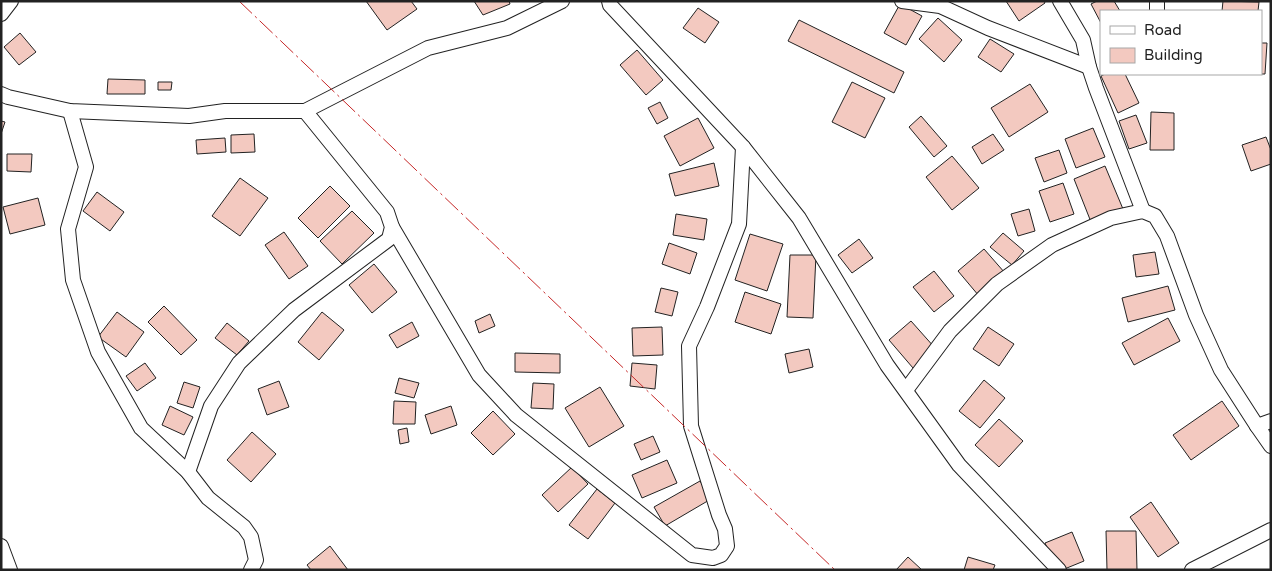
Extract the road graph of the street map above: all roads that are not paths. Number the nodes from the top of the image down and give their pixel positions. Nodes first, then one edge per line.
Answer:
1 (11, 1) edge
2 (562, 1) edge
3 (609, 1) edge
4 (902, 1) edge
5 (1060, 1) edge
6 (1, 14) edge
7 (1089, 67) junction
8 (1, 94) edge
9 (70, 111) junction
10 (305, 111) junction
11 (743, 147) junction
12 (1143, 211) junction
13 (392, 227) junction
14 (906, 390) junction
15 (1271, 421) edge
16 (1257, 426) junction
17 (1271, 446) edge
18 (188, 472) junction
19 (1271, 530) edge
20 (1, 546) edge
21 (10, 570) edge
22 (251, 570) edge
23 (1059, 570) edge
24 (1192, 570) edge

1 - 6 street
2 - 10 street
3 - 11 street
4 - 7 street
5 - 7 street
7 - 12 street
8 - 9 street
9 - 10 street
9 - 18 street
10 - 13 street
11 - 13 street
11 - 14 street
12 - 14 street
12 - 16 street
13 - 18 street
14 - 23 street
15 - 16 street
16 - 17 street
18 - 22 street
19 - 24 street
20 - 21 street

